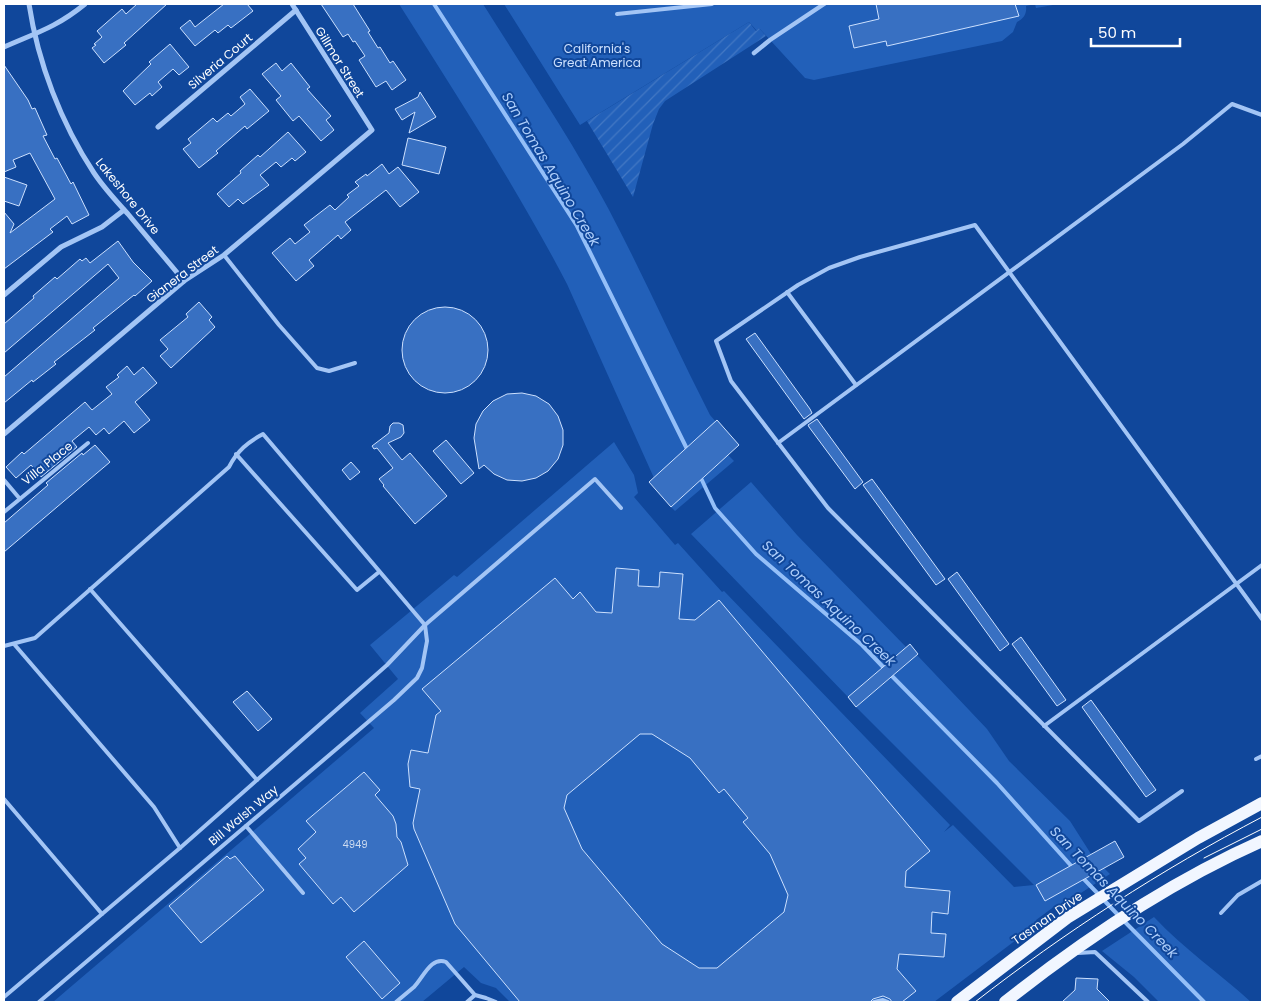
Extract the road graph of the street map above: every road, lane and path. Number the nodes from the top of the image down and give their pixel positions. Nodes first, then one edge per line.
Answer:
1 (28, 4) edge
2 (85, 4) edge
3 (292, 4) edge
4 (712, 4) edge
5 (824, 4) edge
6 (296, 10) junction
7 (617, 14) dead end
8 (35, 35) junction
9 (4, 47) edge
10 (754, 53) dead end
11 (1262, 114) edge
12 (158, 127) dead end
13 (372, 130) joint
14 (124, 210) junction
15 (224, 255) junction
16 (1009, 272) junction
17 (184, 281) junction
18 (787, 292) junction
19 (4, 295) edge
20 (355, 363) dead end
21 (856, 385) junction
22 (4, 434) edge
23 (88, 443) dead end
24 (778, 443) junction
25 (236, 454) junction
26 (4, 480) edge
27 (20, 499) junction
28 (621, 508) dead end
29 (4, 512) edge
30 (1262, 565) edge
31 (379, 572) junction
32 (1236, 584) junction
33 (90, 589) junction
34 (1262, 619) edge
35 (425, 625) junction
36 (14, 644) junction
37 (4, 646) edge
38 (1044, 726) junction
39 (1262, 756) edge
40 (1256, 759) dead end
41 (256, 780) junction
42 (1182, 791) dead end
43 (4, 799) edge
44 (1262, 803) edge
45 (246, 826) junction
46 (1262, 841) edge
47 (180, 848) junction
48 (1262, 881) edge
49 (303, 893) dead end
50 (1221, 913) dead end
51 (102, 914) junction
52 (1070, 954) junction
53 (475, 996) junction
54 (4, 997) edge
55 (39, 1002) edge
56 (396, 1002) edge
57 (467, 1002) edge
58 (496, 1002) edge
59 (874, 1002) edge
60 (888, 1002) edge
61 (957, 1002) edge
62 (1005, 1002) edge
63 (1148, 1002) edge

1 - 8 street, Lakeshore Drive
2 - 8 street
3 - 6 street, Gillmor Street
4 - 7 lane
5 - 10 street
6 - 12 street, Silveria Court
6 - 13 street, Gillmor Street
8 - 9 street
8 - 14 street, Lakeshore Drive
11 - 16 lane
13 - 15 street, Gianera Street
14 - 17 street, Lakeshore Drive
14 - 19 street
15 - 17 street, Gianera Street
15 - 20 lane
16 - 18 lane
16 - 21 lane
16 - 32 lane
17 - 22 street, Gianera Street
18 - 21 lane
18 - 24 lane
21 - 24 lane
23 - 27 lane, Villa Place
24 - 38 lane
25 - 31 lane
25 - 31 lane
25 - 33 lane
26 - 27 lane, Villa Place
27 - 29 lane, Villa Place
28 - 35 lane
30 - 32 lane
31 - 35 lane
32 - 34 lane
32 - 38 lane
33 - 36 lane
33 - 41 lane
35 - 41 lane
35 - 45 lane, Bill Walsh Way
36 - 37 lane
36 - 47 lane
38 - 42 lane
39 - 40 lane
41 - 47 lane
43 - 51 lane
44 - 61 main road, Tasman Drive
45 - 49 lane
45 - 55 lane, Bill Walsh Way
46 - 52 main road
47 - 51 lane
48 - 50 lane
51 - 54 lane
52 - 62 main road
52 - 63 lane
53 - 56 lane
53 - 57 lane
53 - 58 lane
59 - 60 lane

